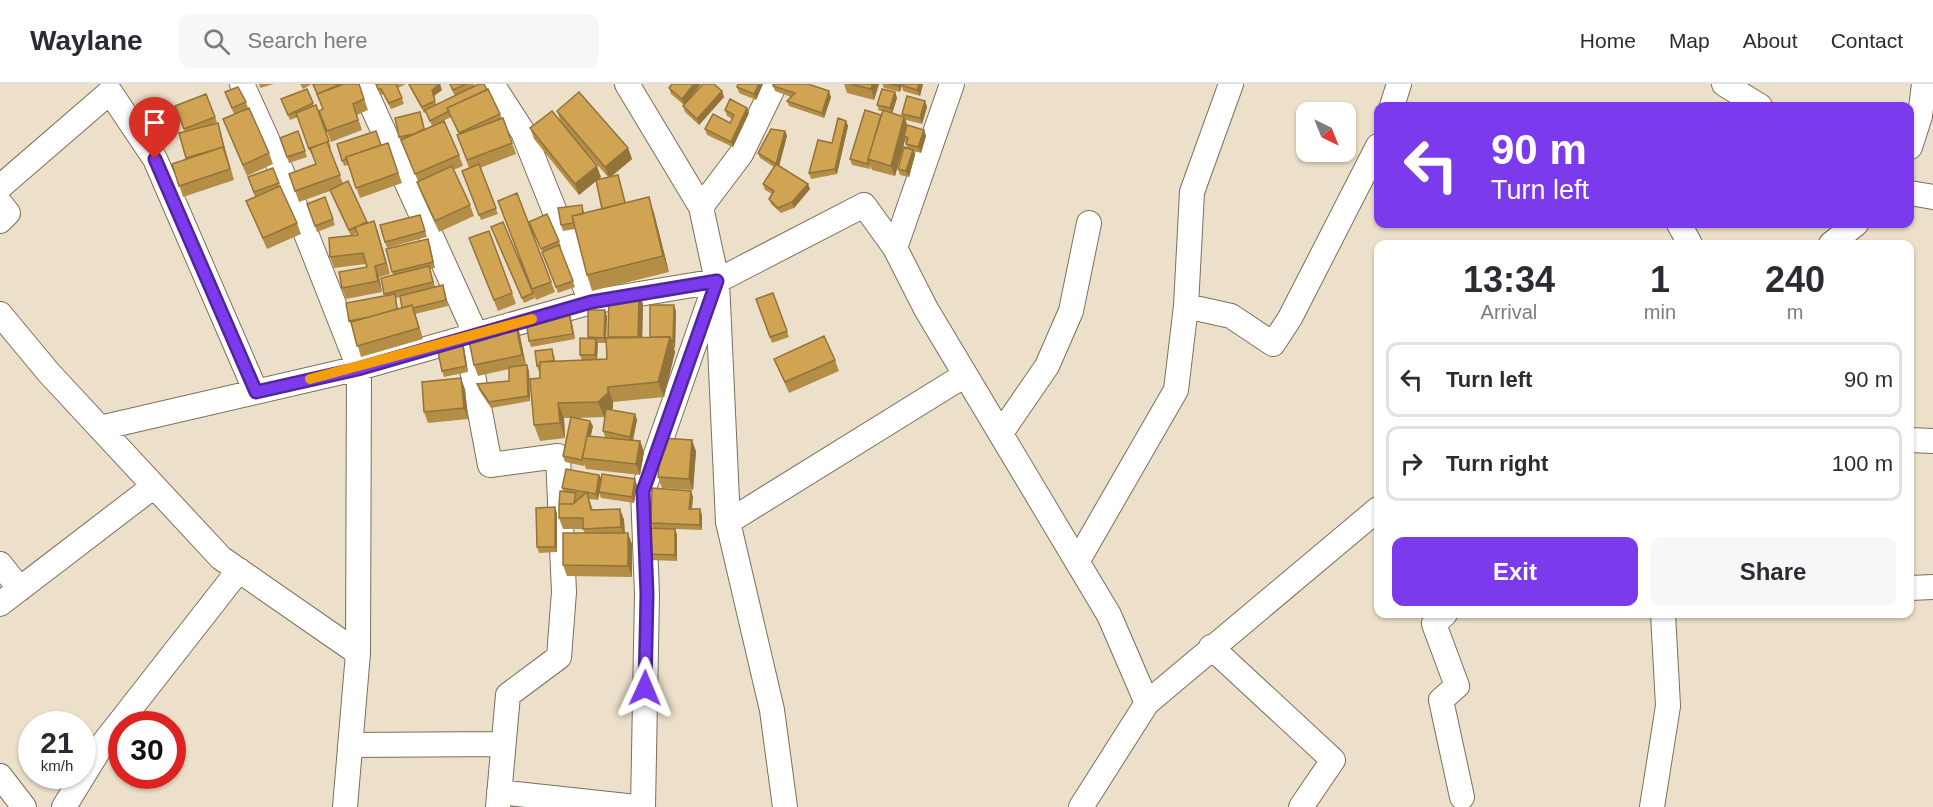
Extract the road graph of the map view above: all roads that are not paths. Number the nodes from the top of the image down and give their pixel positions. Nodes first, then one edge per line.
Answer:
1 (242, 84) edge
2 (362, 84) edge
3 (492, 84) edge
4 (775, 84) edge
5 (952, 84) edge
6 (1231, 84) edge
7 (1400, 84) edge
8 (1724, 84) edge
9 (1924, 84) edge
10 (633, 87) edge
11 (1393, 102) edge
12 (1753, 102) edge
13 (1914, 135) edge
14 (1374, 154) edge
15 (0, 187) edge
16 (1914, 194) edge
17 (1933, 197) edge
18 (0, 203) edge
19 (701, 207) junction
20 (0, 221) edge
21 (1089, 223) dead end
22 (1851, 228) edge
23 (1836, 240) edge
24 (895, 248) junction
25 (717, 281) junction
26 (591, 302) junction
27 (1186, 306) junction
28 (0, 314) edge
29 (471, 337) junction
30 (358, 369) junction
31 (965, 375) junction
32 (256, 392) junction
33 (100, 428) junction
34 (1001, 434) junction
35 (1914, 440) edge
36 (1933, 441) edge
37 (154, 486) junction
38 (1374, 512) edge
39 (728, 522) junction
40 (1077, 562) junction
41 (0, 564) edge
42 (239, 570) junction
43 (1933, 587) edge
44 (1914, 588) edge
45 (20, 589) junction
46 (0, 604) edge
47 (1441, 618) edge
48 (1663, 618) edge
49 (1211, 647) junction
50 (358, 653) junction
51 (1147, 703) junction
52 (503, 744) junction
53 (350, 746) junction
54 (0, 776) edge
55 (1462, 797) dead end
56 (499, 799) edge
57 (24, 807) edge
58 (64, 807) edge
59 (345, 807) edge
60 (636, 807) edge
61 (643, 807) edge
62 (785, 807) edge
63 (1081, 807) edge
64 (1301, 807) edge
65 (1652, 807) edge

1 - 30 street
2 - 29 street
3 - 26 street
4 - 19 street
5 - 24 street
6 - 27 street
7 - 11 street
8 - 12 street
9 - 13 street
10 - 19 street
14 - 27 street
15 - 32 street
16 - 17 street
18 - 20 street
19 - 25 street
21 - 34 street
22 - 23 street
24 - 25 street
24 - 31 street
25 - 26 street
25 - 39 street
25 - 61 street
26 - 29 street
27 - 40 street
28 - 33 street
29 - 30 street
29 - 52 street
30 - 32 street
30 - 50 street
31 - 34 street
31 - 39 street
32 - 33 street
33 - 37 street
34 - 40 street
35 - 36 street
37 - 42 street
37 - 45 street
38 - 49 street
39 - 62 street
40 - 51 street
41 - 45 street
42 - 50 street
42 - 58 street
43 - 44 street
45 - 46 street
47 - 55 street
48 - 65 street
49 - 51 street
49 - 64 street
50 - 53 street
51 - 63 street
52 - 53 street
52 - 56 street
53 - 59 street
54 - 57 street
56 - 60 street

